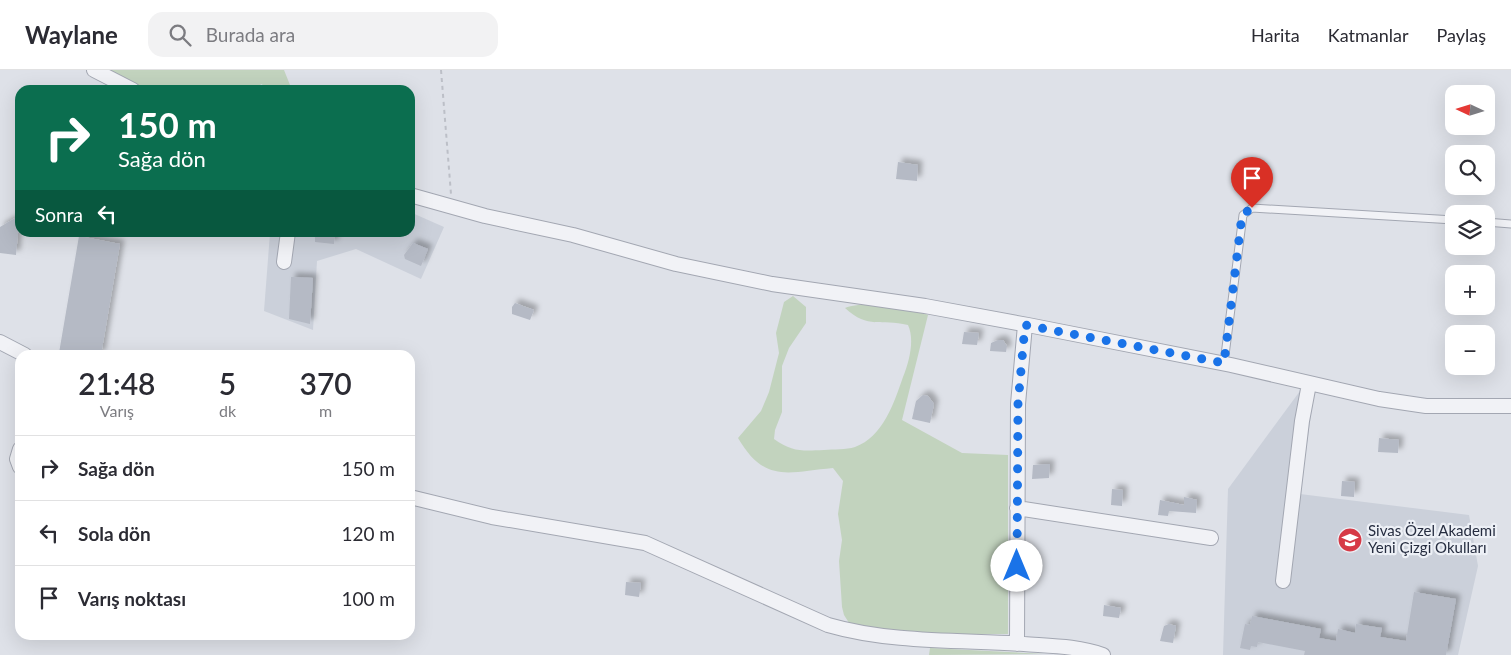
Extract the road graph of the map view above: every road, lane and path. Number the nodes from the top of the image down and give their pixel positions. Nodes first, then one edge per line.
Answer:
1 (94, 70) edge
2 (441, 70) edge
3 (123, 85) edge
4 (415, 195) edge
5 (452, 206) junction
6 (1445, 219) edge
7 (1495, 223) edge
8 (1511, 224) edge
9 (287, 237) edge
10 (284, 262) dead end
11 (1025, 325) junction
12 (0, 342) edge
13 (15, 350) edge
14 (1224, 363) junction
15 (1309, 384) junction
16 (1511, 406) edge
17 (415, 498) edge
18 (1017, 508) junction
19 (1210, 538) dead end
20 (1283, 581) dead end
21 (1017, 644) junction
22 (1103, 655) edge

1 - 3 street
2 - 5 path
4 - 5 street
5 - 11 street
6 - 14 lane
7 - 8 lane
9 - 10 street
11 - 14 street
11 - 18 street
12 - 13 street
14 - 15 street
15 - 16 street
15 - 20 street
17 - 21 street
18 - 19 street
18 - 21 street
21 - 22 street

